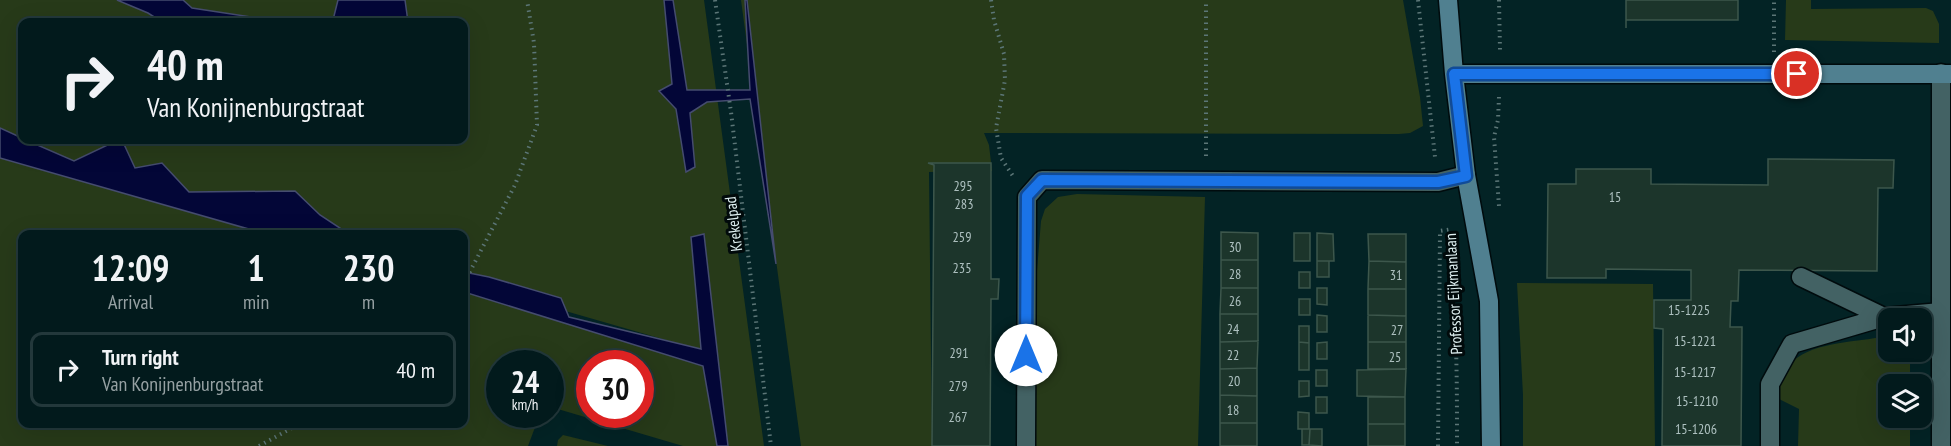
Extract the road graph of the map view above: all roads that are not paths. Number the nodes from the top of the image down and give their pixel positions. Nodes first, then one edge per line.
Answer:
1 (1448, 0) edge
2 (1454, 74) junction
3 (1946, 74) edge
4 (1466, 176) junction
5 (1801, 277) dead end
6 (1941, 312) junction
7 (1932, 313) edge
8 (1878, 314) edge
9 (1878, 319) edge
10 (1946, 408) edge
11 (1026, 446) edge
12 (1491, 446) edge
13 (1770, 446) edge
14 (1941, 446) edge

1 - 2 street, Professor Eijkmanlaan
2 - 3 street
2 - 4 street, Professor Eijkmanlaan
3 - 6 street
4 - 11 street
4 - 12 street, Professor Eijkmanlaan
5 - 8 street
6 - 7 street
6 - 10 street
9 - 13 street
10 - 14 street

